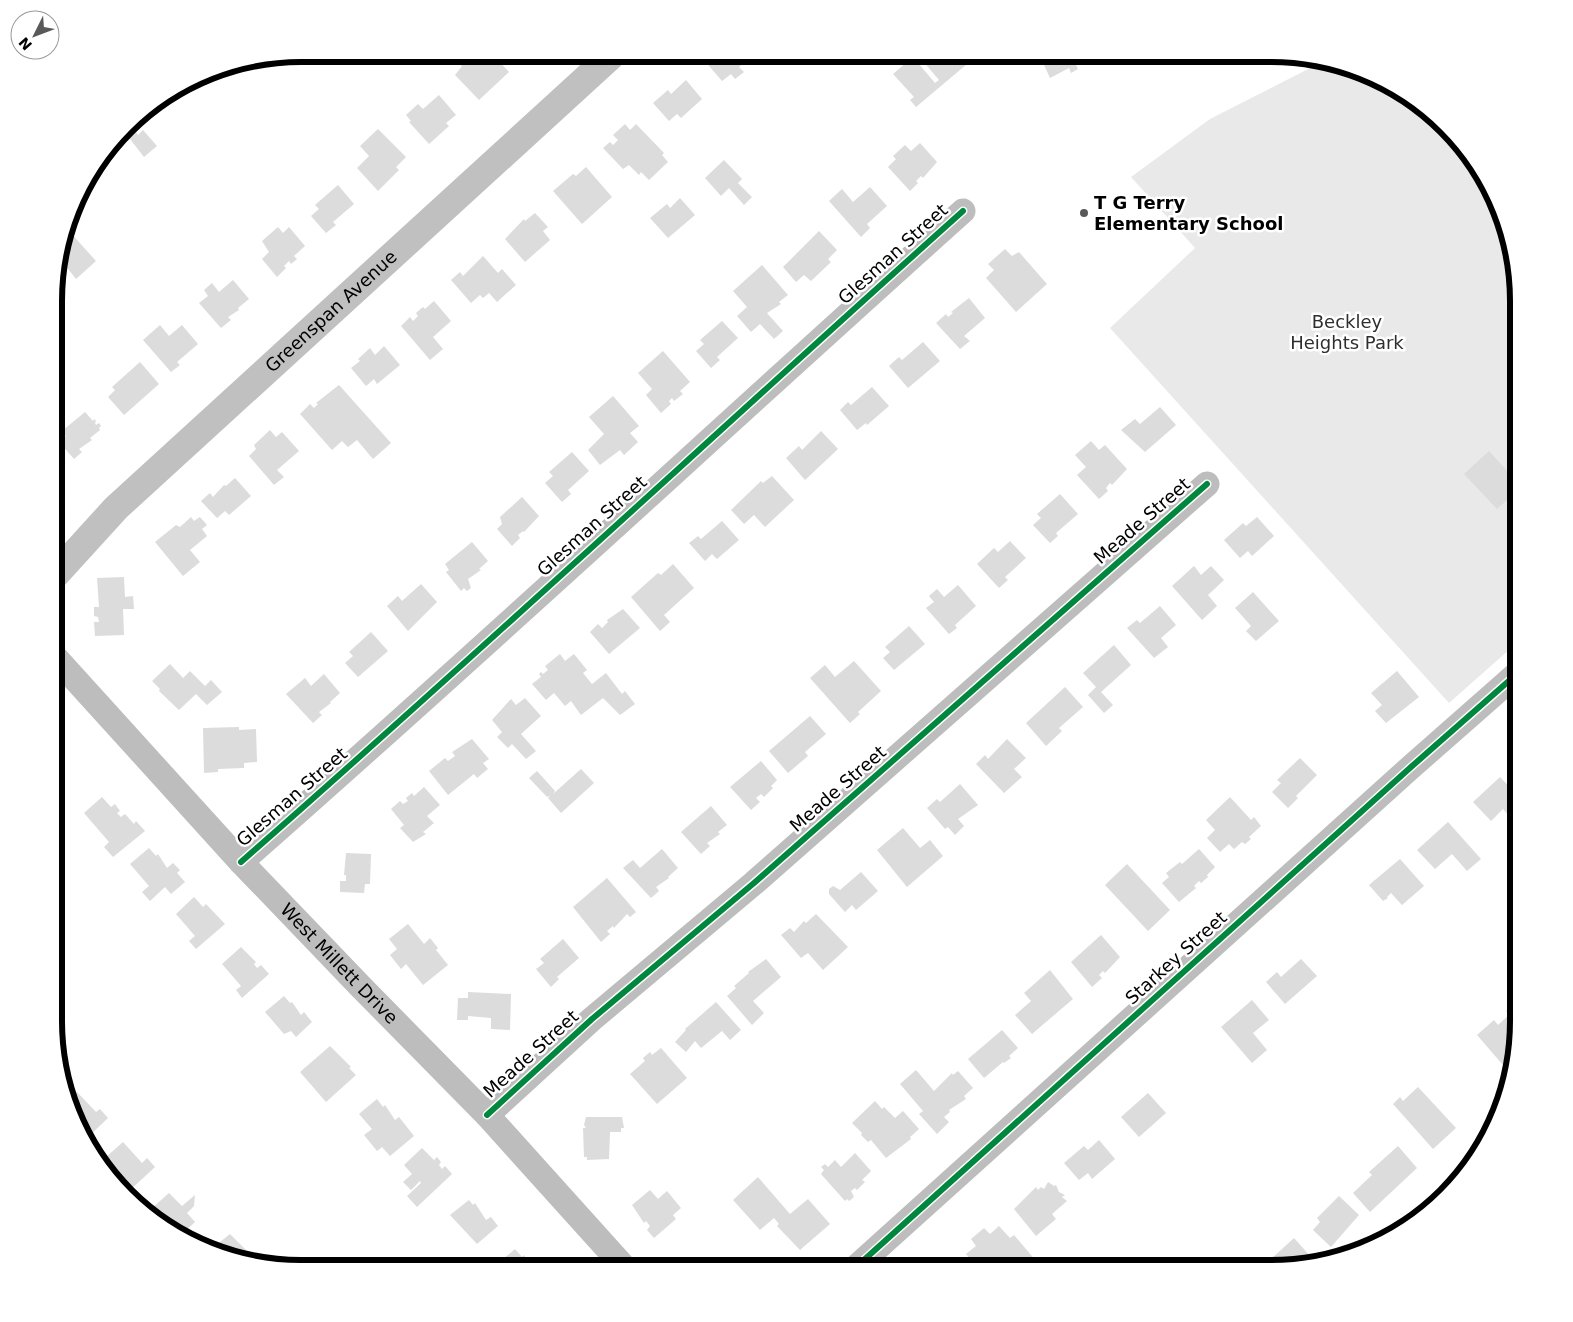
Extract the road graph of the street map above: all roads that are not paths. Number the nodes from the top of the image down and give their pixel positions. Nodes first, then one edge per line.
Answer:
1 (603, 62) edge
2 (963, 211) dead end
3 (1207, 484) dead end
4 (62, 567) edge
5 (62, 665) edge
6 (1510, 680) edge
7 (241, 862) junction
8 (487, 1114) junction
9 (618, 1260) edge
10 (864, 1260) edge

1 - 4 street, Greenspan Avenue
2 - 7 street, Glesman Street
3 - 8 street, Meade Street
5 - 7 street, West Millett Drive
6 - 10 street, Starkey Street
7 - 8 street, West Millett Drive
8 - 9 street, West Millett Drive

